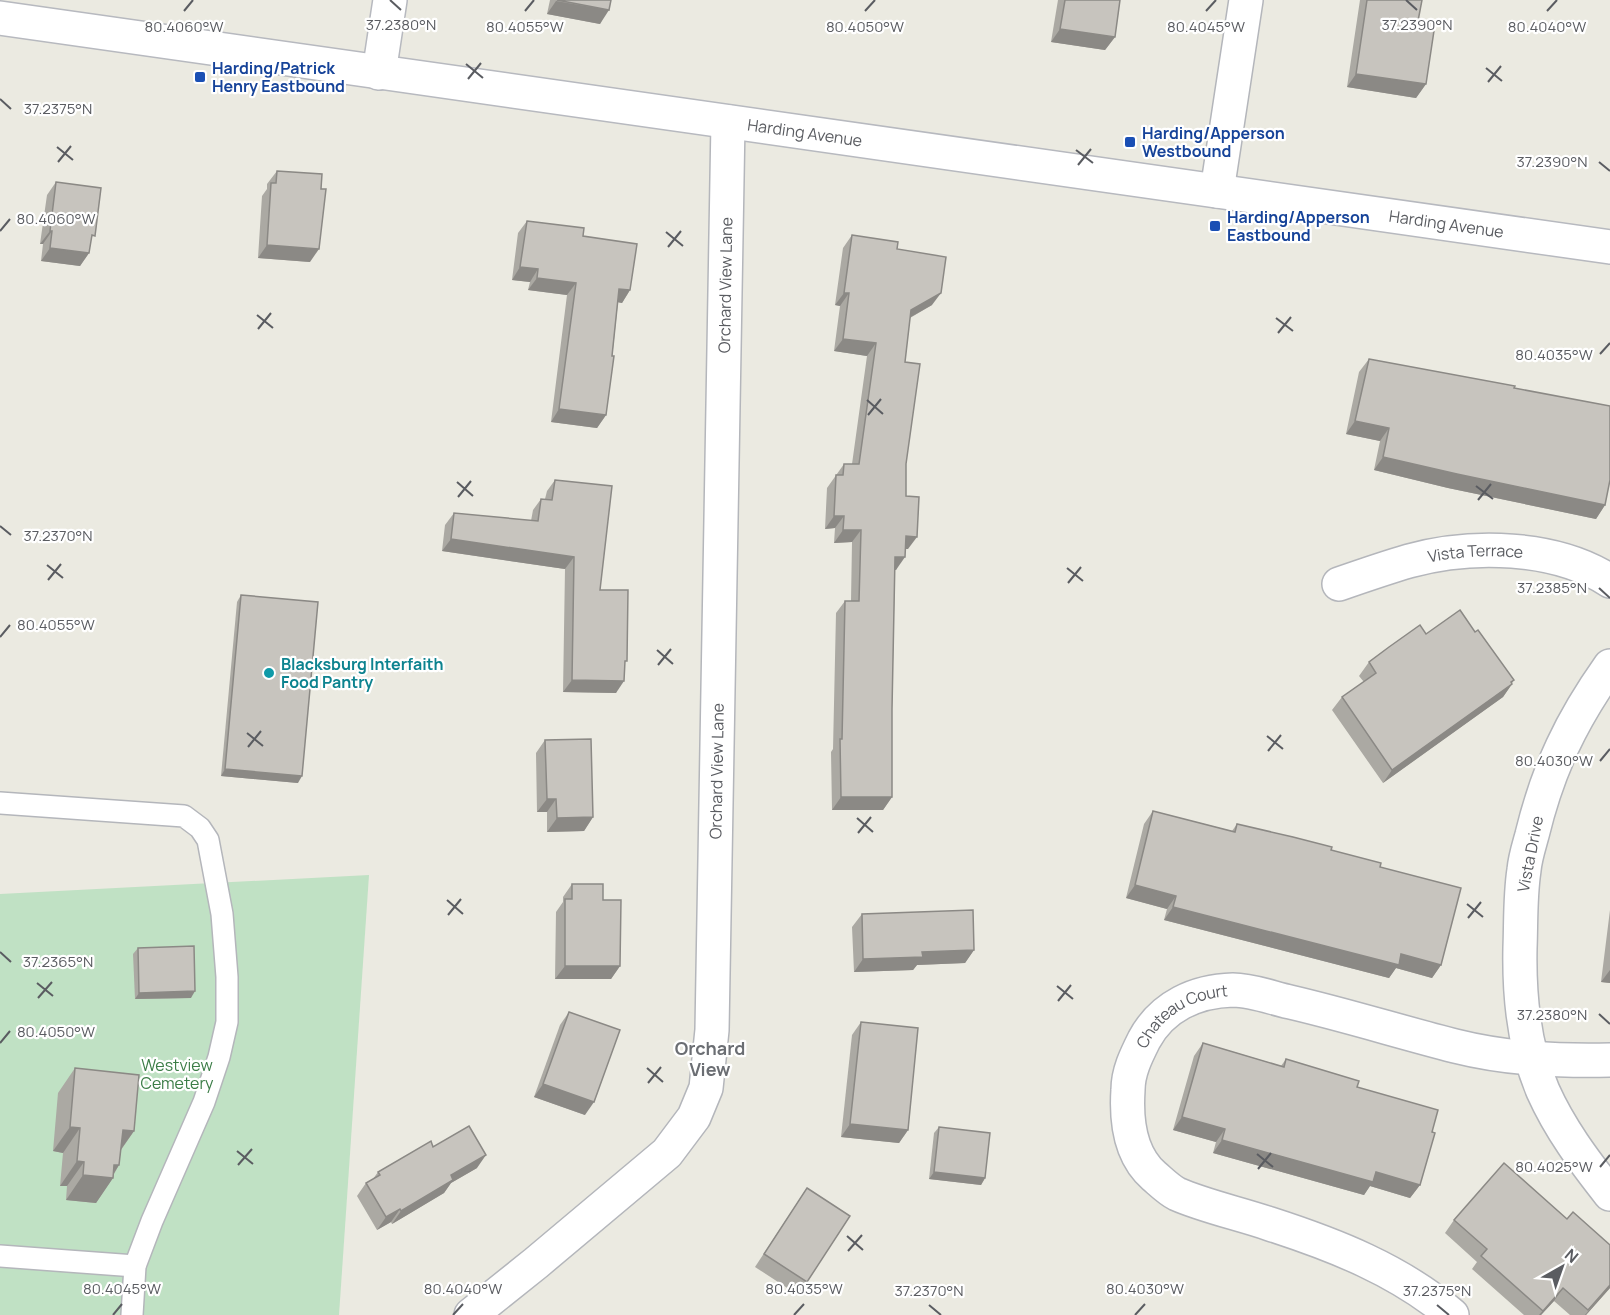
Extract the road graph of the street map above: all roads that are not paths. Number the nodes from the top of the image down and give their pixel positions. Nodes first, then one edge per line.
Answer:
1 (390, 0) edge
2 (1246, 0) edge
3 (0, 18) edge
4 (379, 73) junction
5 (728, 122) junction
6 (1217, 191) junction
7 (1610, 247) edge
8 (1610, 581) edge
9 (1339, 584) dead end
10 (1610, 666) edge
11 (0, 803) edge
12 (1532, 1059) junction
13 (1610, 1060) edge
14 (1610, 1194) edge
15 (0, 1256) edge
16 (135, 1266) junction
17 (132, 1315) edge
18 (471, 1315) edge
19 (1452, 1315) edge

1 - 4 street
2 - 6 street
3 - 4 street, Harding Avenue
4 - 5 street, Harding Avenue
5 - 6 street, Harding Avenue
5 - 18 street, Orchard View Lane
6 - 7 street, Harding Avenue
8 - 9 street, Vista Terrace
10 - 12 street, Vista Drive
11 - 16 lane
12 - 13 street, Chateau Court
12 - 14 street
12 - 19 street, Chateau Court
15 - 16 lane
16 - 17 lane

